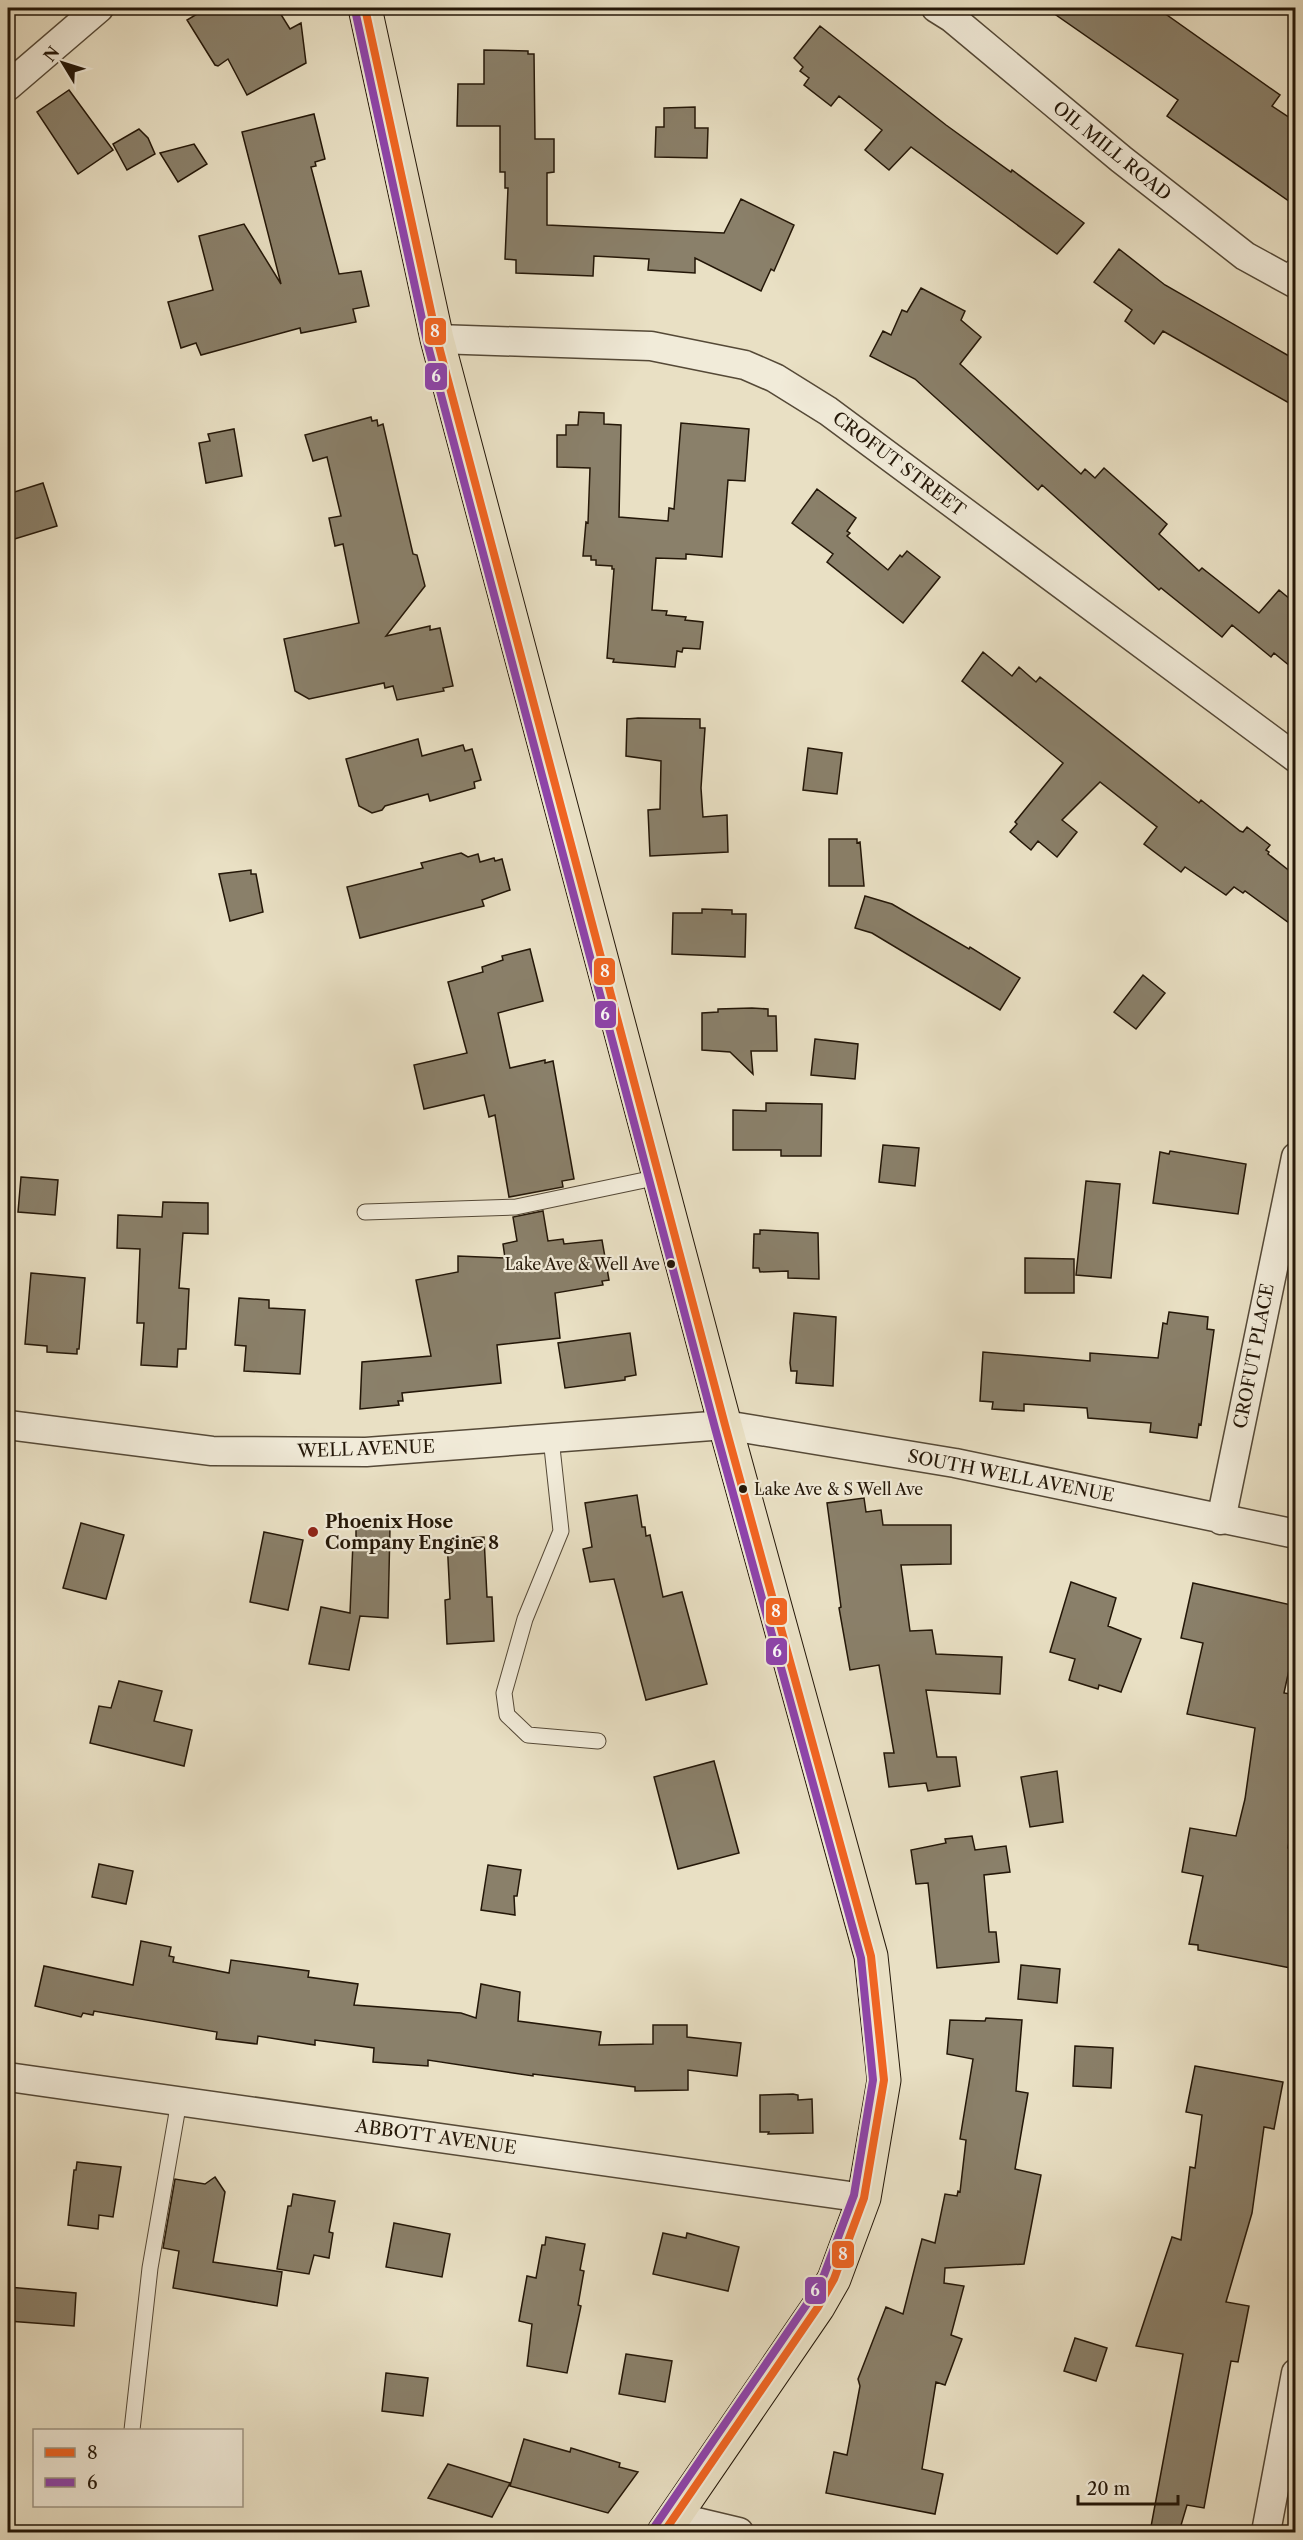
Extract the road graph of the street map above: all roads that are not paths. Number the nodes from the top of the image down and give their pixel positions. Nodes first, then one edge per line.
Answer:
1 (99, 8) edge
2 (365, 8) edge
3 (936, 8) edge
4 (9, 82) edge
5 (1291, 275) edge
6 (437, 339) junction
7 (1296, 758) edge
8 (1296, 1157) edge
9 (659, 1177) junction
10 (364, 1212) dead end
11 (8, 1425) edge
12 (724, 1425) junction
13 (551, 1438) junction
14 (1221, 1520) junction
15 (1296, 1534) edge
16 (598, 1741) dead end
17 (8, 2077) edge
18 (179, 2101) junction
19 (864, 2198) junction
20 (1296, 2373) edge
21 (132, 2429) edge
22 (670, 2525) edge
23 (739, 2532) edge
24 (1266, 2532) edge

1 - 4 street
2 - 6 main road
3 - 5 street, OIL MILL ROAD
6 - 7 street, CROFUT STREET
6 - 9 main road
8 - 14 street, CROFUT PLACE
9 - 10 lane
9 - 12 main road
11 - 13 street, WELL AVENUE
12 - 13 street, WELL AVENUE
12 - 14 street, SOUTH WELL AVENUE
12 - 19 main road
13 - 16 lane
14 - 15 street, SOUTH WELL AVENUE
17 - 18 street, ABBOTT AVENUE
18 - 19 street, ABBOTT AVENUE
18 - 21 lane
19 - 22 main road
20 - 24 street
22 - 23 street

